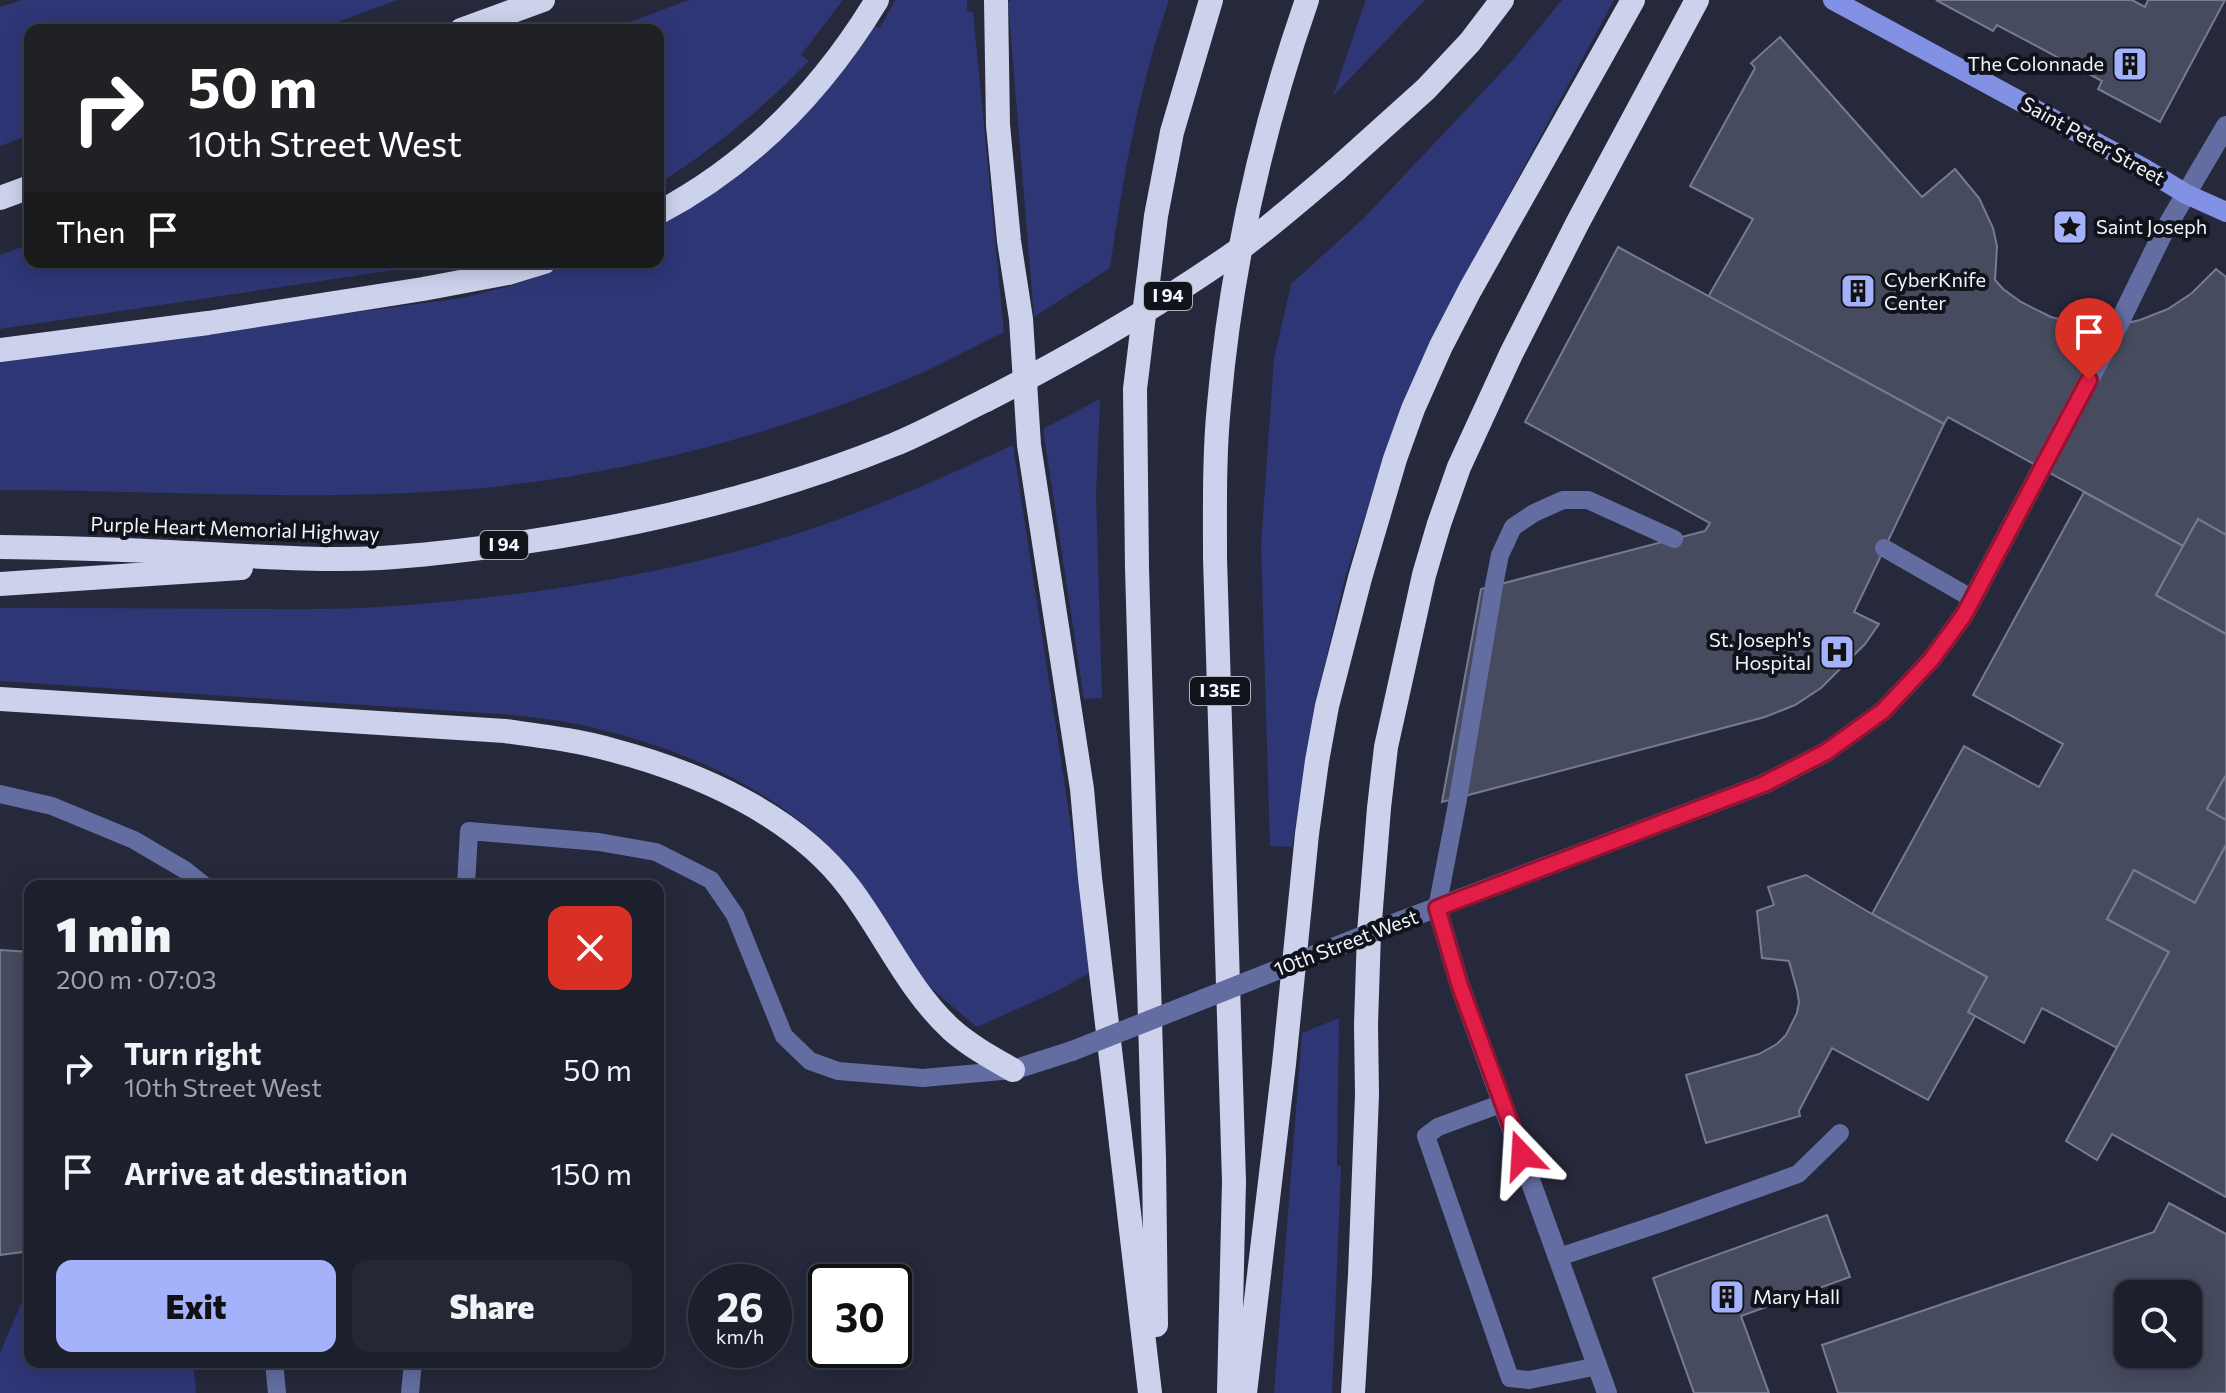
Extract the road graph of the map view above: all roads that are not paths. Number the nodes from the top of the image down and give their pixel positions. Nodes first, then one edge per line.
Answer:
1 (543, 0) edge
2 (877, 0) edge
3 (996, 0) edge
4 (1211, 0) edge
5 (1307, 0) edge
6 (1502, 0) edge
7 (1633, 0) edge
8 (1697, 0) edge
9 (1833, 0) edge
10 (477, 24) edge
11 (2226, 126) edge
12 (24, 189) edge
13 (2186, 194) junction
14 (0, 198) edge
15 (664, 209) edge
16 (2226, 212) edge
17 (524, 268) edge
18 (0, 350) edge
19 (1674, 539) dead end
20 (0, 547) edge
21 (1884, 548) dead end
22 (381, 558) junction
23 (0, 584) edge
24 (1973, 599) junction
25 (0, 699) edge
26 (0, 794) edge
27 (198, 880) edge
28 (466, 880) edge
29 (1437, 908) junction
30 (1013, 1070) junction
31 (1503, 1103) junction
32 (1840, 1133) dead end
33 (1559, 1257) junction
34 (1598, 1366) junction
35 (275, 1368) edge
36 (412, 1368) edge
37 (277, 1393) edge
38 (410, 1393) edge
39 (1152, 1393) edge
40 (1229, 1393) edge
41 (1245, 1393) edge
42 (1353, 1393) edge
43 (1607, 1393) edge

1 - 10 highway
2 - 15 highway
3 - 39 highway
4 - 39 highway
5 - 40 highway, I 35E
6 - 22 highway, Purple Heart Memorial Highway / I 94, bridge
7 - 41 highway
8 - 42 highway
9 - 13 main road, Saint Peter Street
11 - 13 street, 10th Street West
12 - 14 highway
13 - 16 main road, Saint Peter Street
13 - 24 street, 10th Street West
17 - 18 highway
19 - 29 lane
20 - 22 highway, Purple Heart Memorial Highway / I 94
21 - 24 lane
22 - 23 highway
24 - 29 street, 10th Street West
25 - 30 highway
26 - 27 lane
28 - 30 lane
29 - 30 street, 10th Street West, bridge
29 - 31 street
31 - 33 street
31 - 34 lane
32 - 33 lane
33 - 34 street
34 - 43 street
35 - 37 lane
36 - 38 lane

